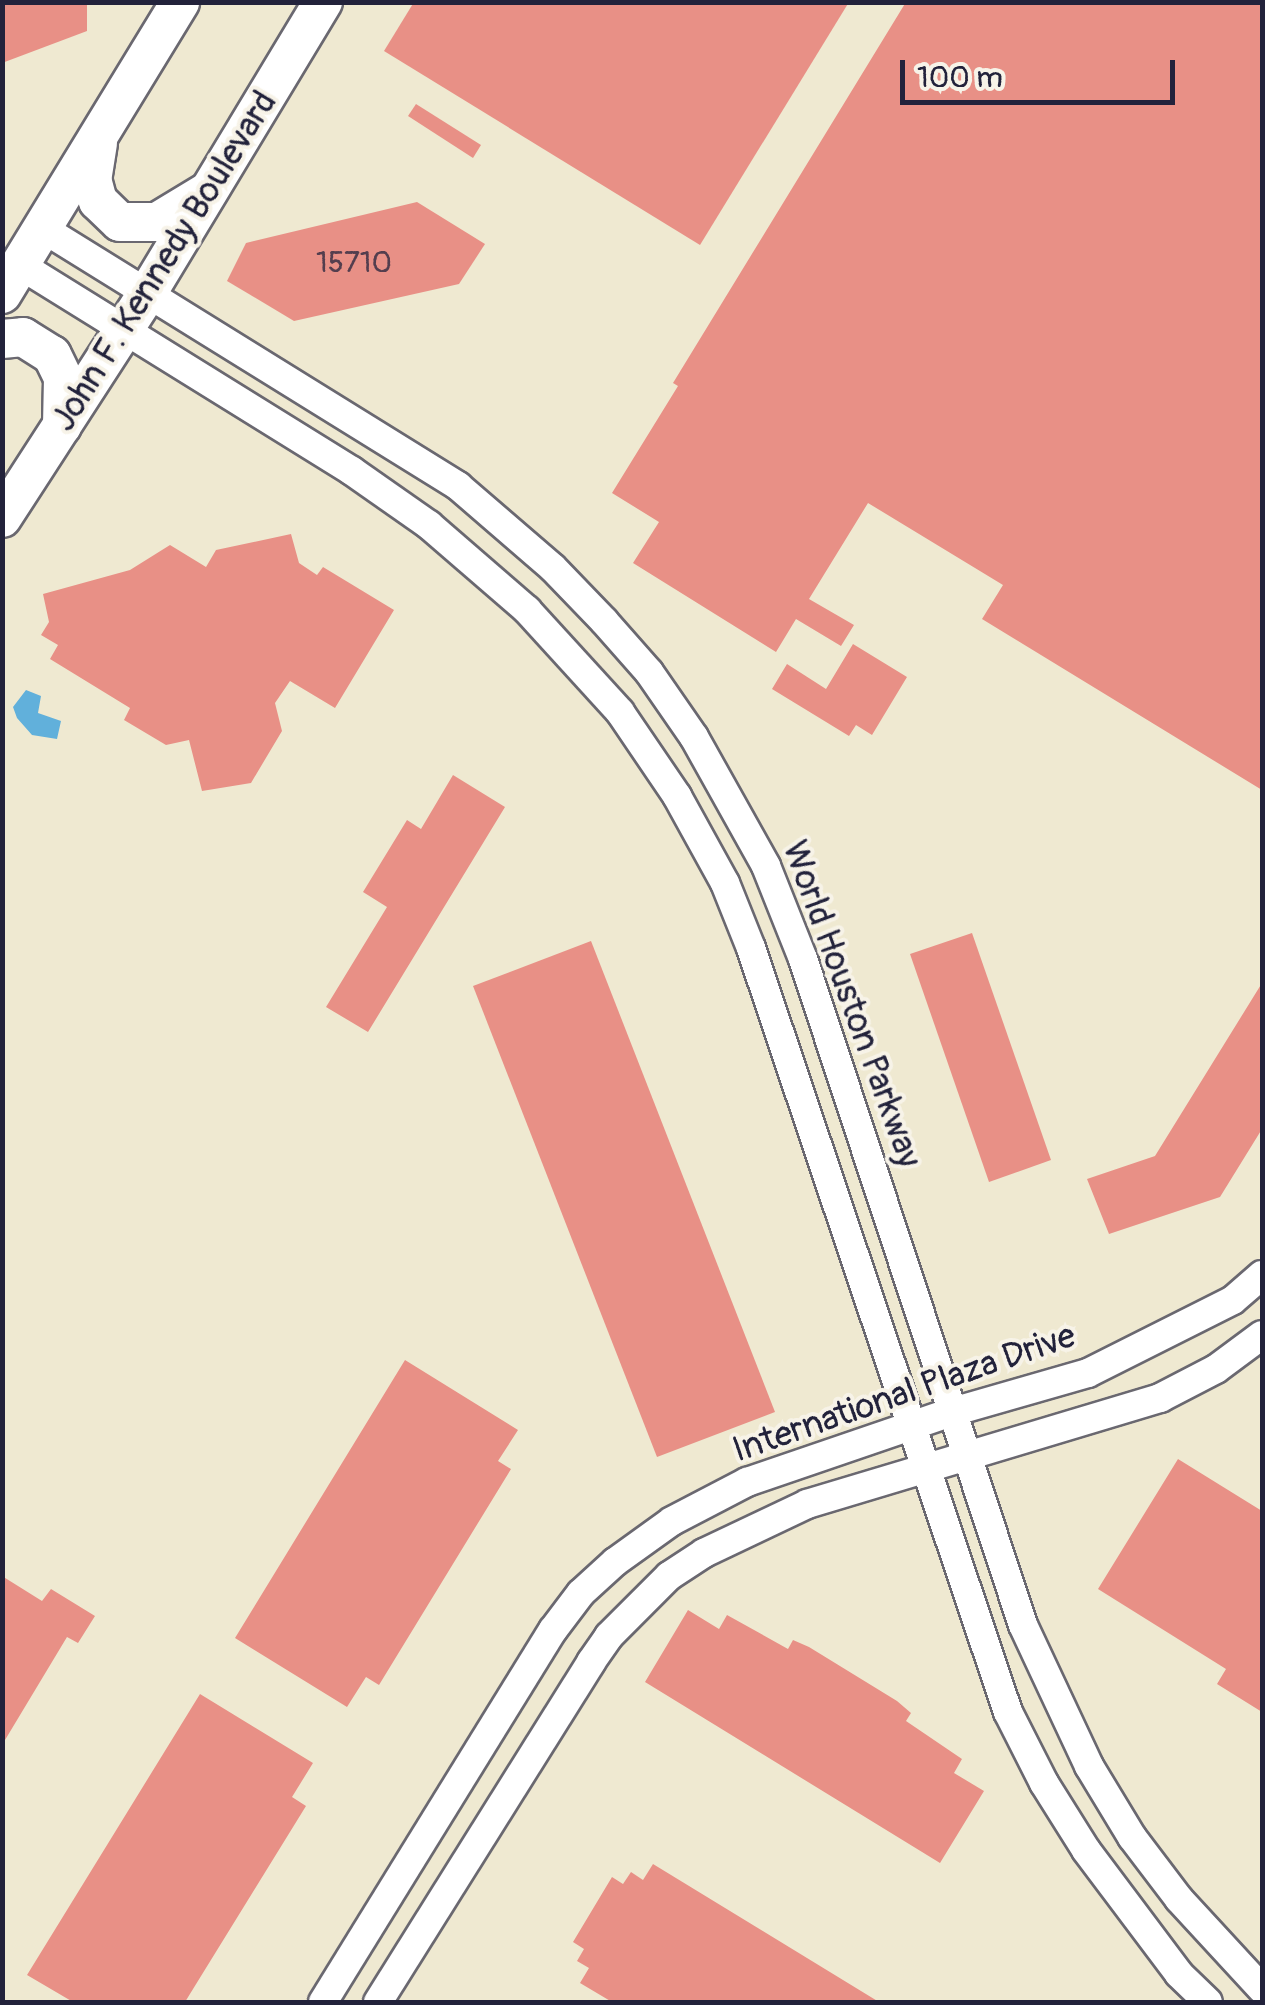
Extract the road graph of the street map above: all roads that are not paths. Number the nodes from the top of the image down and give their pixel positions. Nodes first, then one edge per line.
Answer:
1 (180, 2) edge
2 (324, 2) edge
3 (102, 131) junction
4 (211, 188) junction
5 (42, 228) junction
6 (11, 280) edge
7 (148, 292) junction
8 (121, 330) junction
9 (2, 339) edge
10 (62, 426) junction
11 (458, 486) junction
12 (2, 518) edge
13 (429, 526) junction
14 (719, 776) junction
15 (677, 796) junction
16 (860, 1125) junction
17 (813, 1133) junction
18 (1262, 1275) edge
19 (1233, 1300) junction
20 (1261, 1336) edge
21 (952, 1412) junction
22 (909, 1426) junction
23 (967, 1459) junction
24 (924, 1470) junction
25 (615, 1562) junction
26 (638, 1604) junction
27 (1088, 1766) junction
28 (1044, 1783) junction
29 (412, 1859) junction
30 (452, 1883) junction
31 (1262, 1989) edge
32 (323, 2002) edge
33 (378, 2002) edge
34 (1208, 2002) edge

1 - 3 highway
2 - 4 highway, John F. Kennedy Boulevard
3 - 4 highway
3 - 5 highway
4 - 7 highway, John F. Kennedy Boulevard
5 - 6 highway
5 - 7 street, World Houston Parkway
6 - 8 street
7 - 8 highway, John F. Kennedy Boulevard
7 - 11 street, World Houston Parkway
8 - 10 highway, John F. Kennedy Boulevard
8 - 13 street
9 - 10 highway
10 - 12 highway, John F. Kennedy Boulevard
11 - 13 street
11 - 14 street, World Houston Parkway
13 - 15 street
14 - 15 street
14 - 16 street, World Houston Parkway
15 - 17 street
16 - 17 street
16 - 21 street, World Houston Parkway
17 - 22 street
18 - 19 street, International Plaza Drive
19 - 20 street
19 - 21 street, International Plaza Drive
20 - 23 street
21 - 22 street, International Plaza Drive
21 - 23 street, World Houston Parkway
22 - 24 street
22 - 25 street, International Plaza Drive
23 - 24 street
23 - 27 street, World Houston Parkway
24 - 26 street
24 - 28 street
25 - 26 street
25 - 29 street, International Plaza Drive
26 - 30 street
27 - 28 street
27 - 31 street, World Houston Parkway
28 - 34 street
29 - 30 street
29 - 32 street, International Plaza Drive
30 - 33 street

